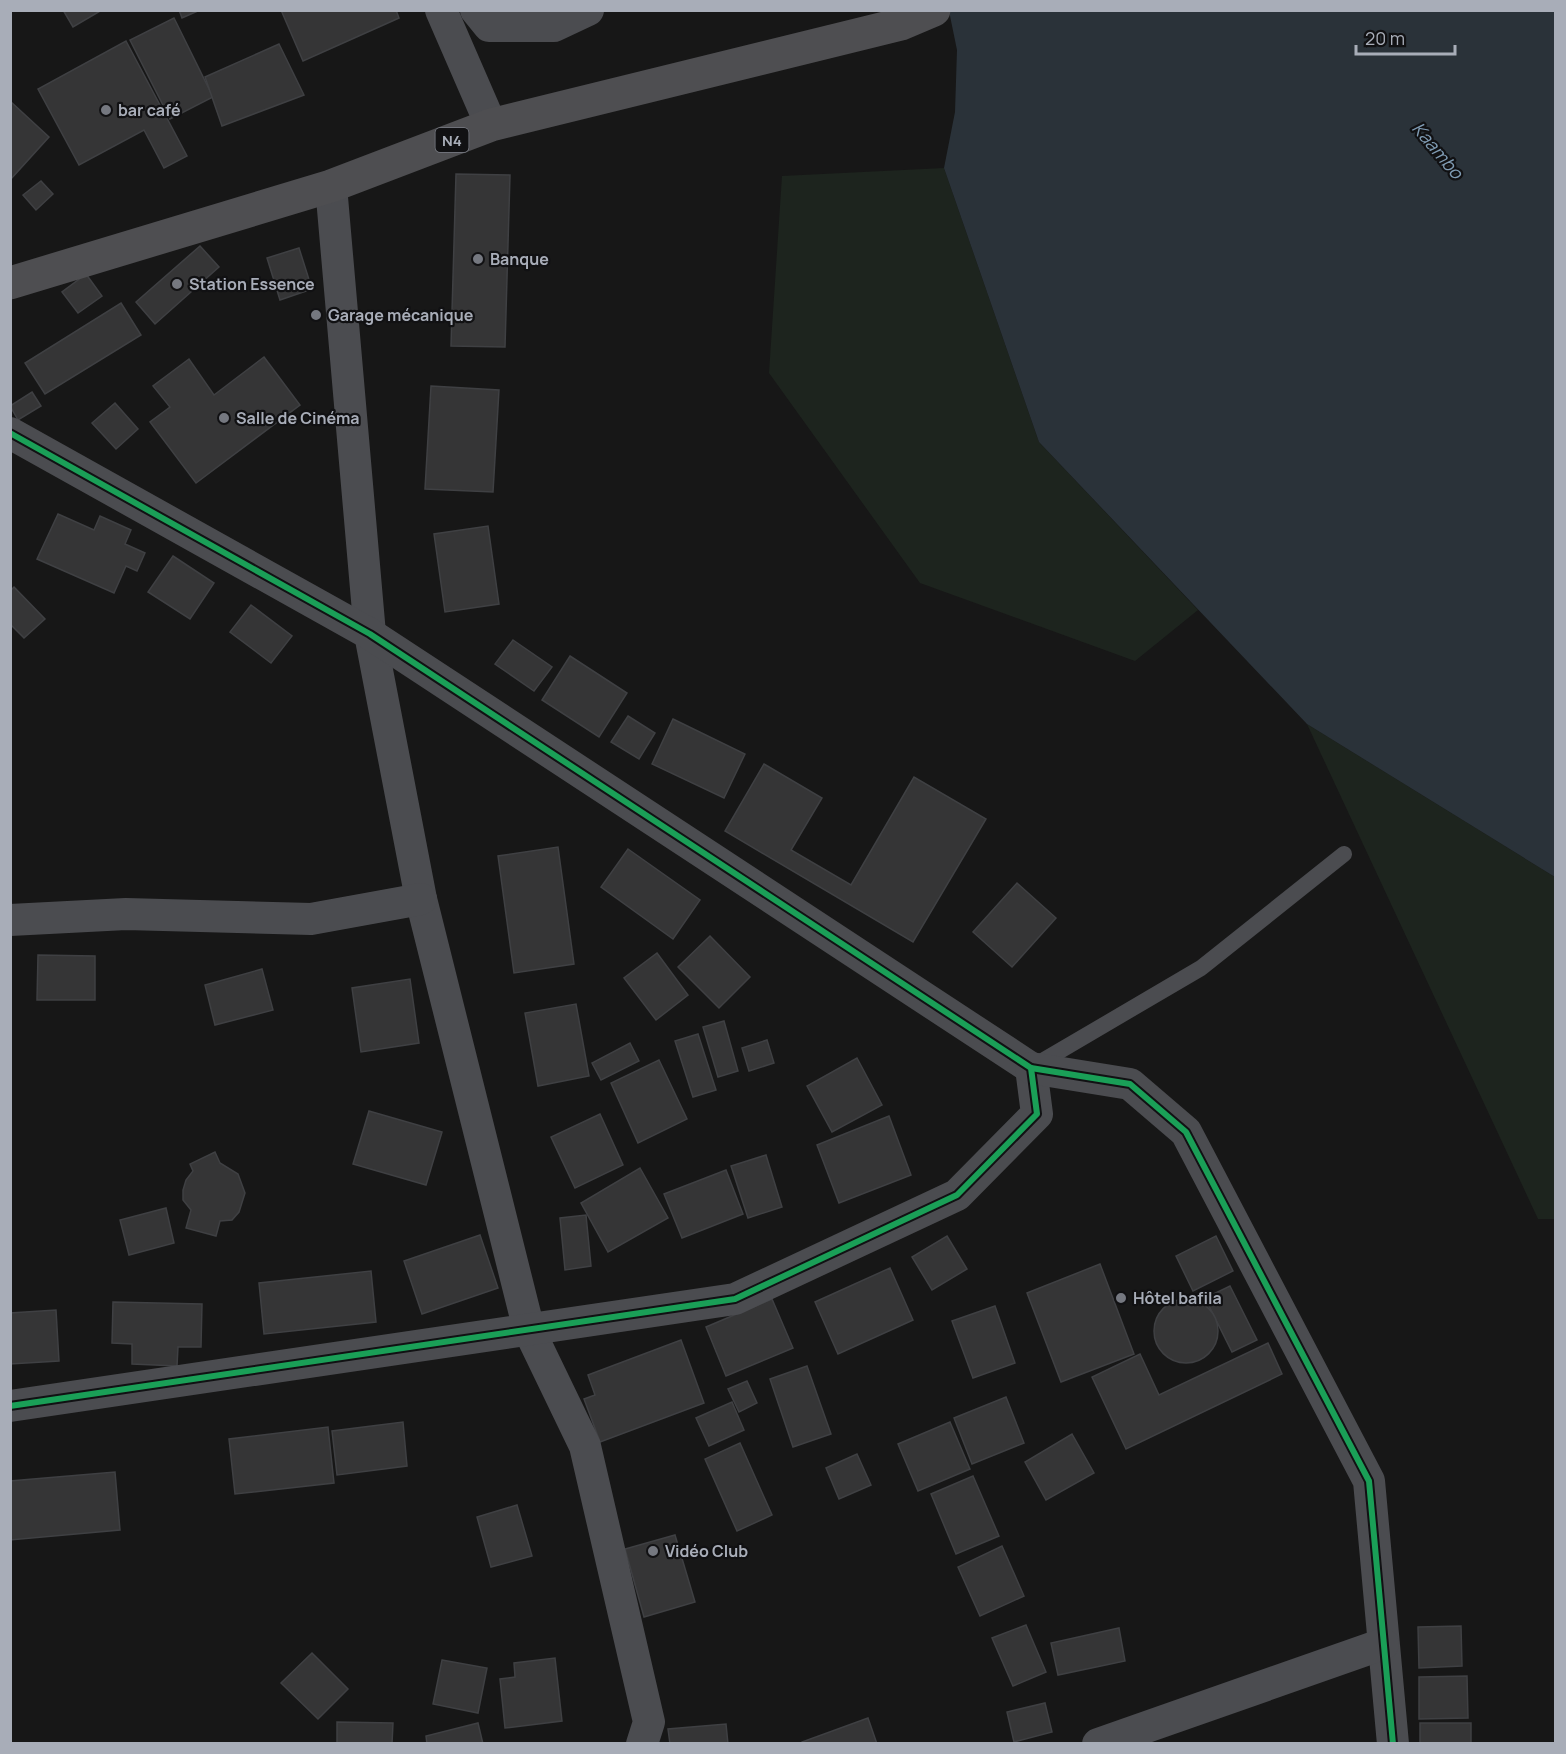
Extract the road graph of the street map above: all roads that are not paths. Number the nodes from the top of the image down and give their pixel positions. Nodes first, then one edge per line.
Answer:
1 (441, 10) edge
2 (476, 10) edge
3 (588, 10) edge
4 (934, 10) edge
5 (491, 125) junction
6 (331, 186) junction
7 (10, 283) edge
8 (10, 433) edge
9 (370, 634) junction
10 (1344, 854) dead end
11 (421, 899) junction
12 (10, 920) edge
13 (1031, 1068) junction
14 (529, 1330) junction
15 (10, 1406) edge
16 (1383, 1644) junction
17 (642, 1743) edge
18 (1098, 1743) edge
19 (1393, 1743) edge

1 - 5 street
2 - 3 street
4 - 5 highway, N4
5 - 6 highway, N4
6 - 7 highway, N4
6 - 9 street
8 - 9 street
9 - 11 street
9 - 13 street
10 - 13 lane
11 - 12 street
11 - 14 street
13 - 14 street
13 - 16 street
14 - 15 street
14 - 17 street
16 - 18 street
16 - 19 street

